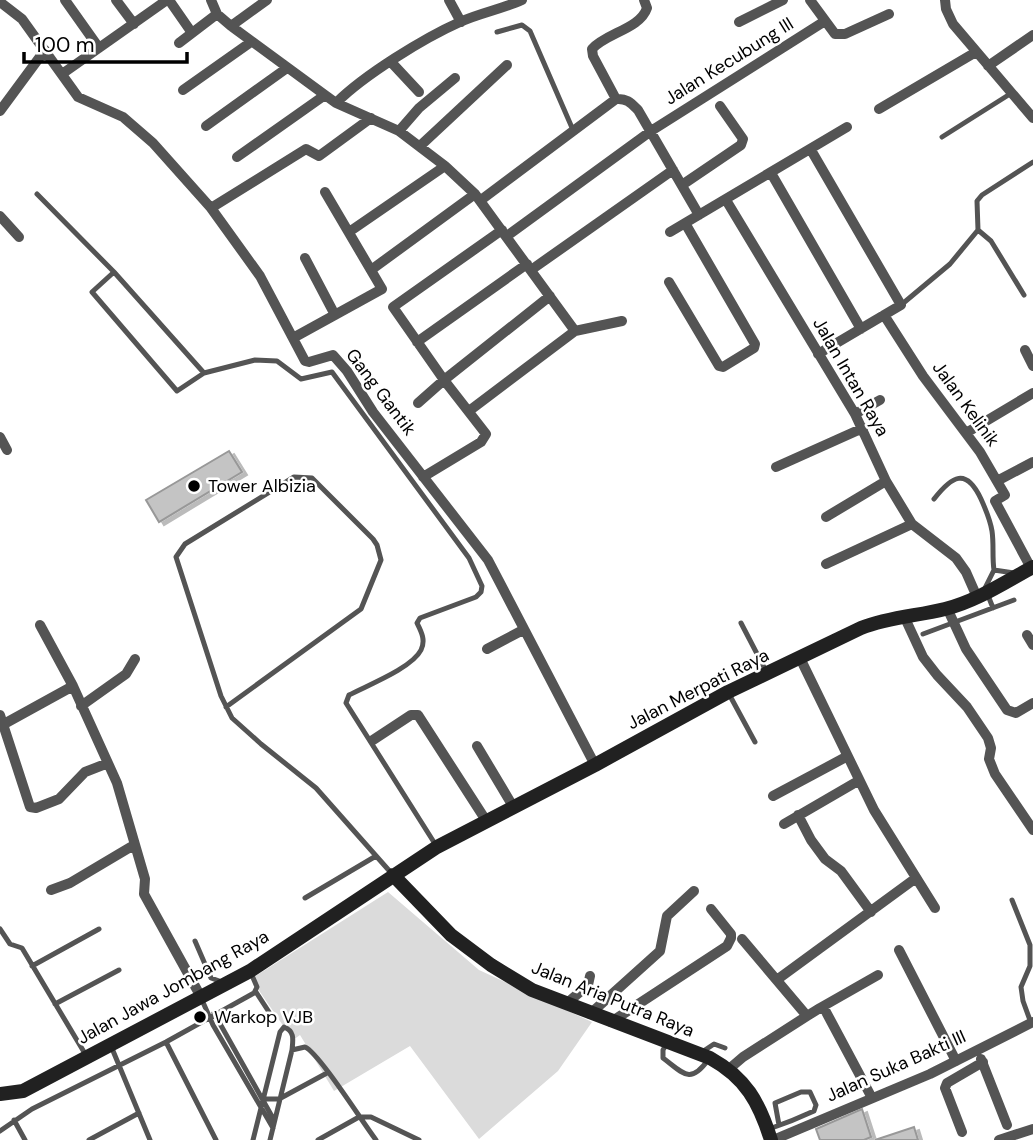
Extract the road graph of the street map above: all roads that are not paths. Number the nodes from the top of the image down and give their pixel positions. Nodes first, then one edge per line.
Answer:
1 (65, 0) edge
2 (116, 0) edge
3 (168, 0) edge
4 (211, 0) edge
5 (267, 0) edge
6 (449, 0) edge
7 (522, 0) edge
8 (644, 0) edge
9 (783, 0) edge
10 (810, 0) edge
11 (945, 0) edge
12 (0, 2) edge
13 (218, 14) junction
14 (889, 14) dead end
15 (825, 21) junction
16 (461, 22) junction
17 (739, 22) dead end
18 (134, 24) junction
19 (231, 26) junction
20 (497, 32) dead end
21 (192, 33) junction
22 (1033, 35) edge
23 (251, 42) junction
24 (178, 43) dead end
25 (99, 48) junction
26 (45, 50) junction
27 (976, 52) junction
28 (391, 62) junction
29 (507, 65) dead end
30 (988, 66) junction
31 (287, 68) junction
32 (62, 74) junction
33 (455, 78) dead end
34 (183, 90) dead end
35 (419, 92) dead end
36 (1010, 94) junction
37 (325, 95) junction
38 (619, 99) junction
39 (336, 103) junction
40 (720, 106) dead end
41 (879, 109) dead end
42 (0, 111) edge
43 (1031, 112) edge
44 (371, 118) junction
45 (206, 126) dead end
46 (847, 127) dead end
47 (399, 131) junction
48 (574, 131) junction
49 (651, 131) junction
50 (942, 137) dead end
51 (420, 146) junction
52 (811, 150) junction
53 (237, 157) dead end
54 (1033, 162) edge
55 (444, 166) junction
56 (673, 170) junction
57 (771, 173) junction
58 (682, 185) junction
59 (325, 192) dead end
60 (37, 194) dead end
61 (478, 197) junction
62 (726, 200) junction
63 (211, 208) junction
64 (699, 215) junction
65 (0, 216) edge
66 (685, 223) junction
67 (978, 230) junction
68 (349, 232) junction
69 (670, 232) dead end
70 (504, 233) junction
71 (19, 237) dead end
72 (305, 258) dead end
73 (529, 267) junction
74 (371, 270) junction
75 (114, 272) junction
76 (669, 282) dead end
77 (1024, 295) dead end
78 (550, 296) junction
79 (901, 304) junction
80 (335, 315) junction
81 (884, 315) junction
82 (622, 321) dead end
83 (861, 329) junction
84 (575, 331) junction
85 (293, 338) junction
86 (417, 342) junction
87 (1025, 351) dead end
88 (818, 354) junction
89 (1033, 366) edge
90 (204, 373) junction
91 (444, 380) junction
92 (1033, 393) edge
93 (880, 400) dead end
94 (418, 403) dead end
95 (469, 411) junction
96 (855, 414) junction
97 (863, 428) junction
98 (966, 433) junction
99 (0, 437) edge
100 (7, 450) dead end
101 (1033, 462) edge
102 (776, 467) dead end
103 (423, 477) junction
104 (886, 481) junction
105 (997, 481) junction
106 (934, 499) dead end
107 (825, 517) dead end
108 (912, 524) junction
109 (826, 564) dead end
110 (995, 570) junction
111 (1028, 570) edge
112 (981, 595) junction
113 (1013, 600) dead end
114 (947, 608) junction
115 (993, 608) junction
116 (904, 616) junction
117 (741, 623) dead end
118 (954, 624) junction
119 (40, 625) dead end
120 (523, 630) junction
121 (923, 634) dead end
122 (487, 649) dead end
123 (800, 658) junction
124 (135, 659) dead end
125 (767, 673) junction
126 (73, 686) junction
127 (728, 692) junction
128 (1033, 704) edge
129 (81, 706) junction
130 (226, 706) junction
131 (2, 720) edge
132 (373, 740) dead end
133 (755, 742) dead end
134 (477, 746) dead end
135 (846, 757) junction
136 (108, 762) junction
137 (595, 765) junction
138 (859, 781) junction
139 (773, 796) dead end
140 (514, 808) junction
141 (798, 815) junction
142 (486, 822) junction
143 (784, 824) dead end
144 (1033, 830) edge
145 (134, 845) junction
146 (437, 847) junction
147 (376, 856) junction
148 (393, 875) junction
149 (916, 878) junction
150 (51, 890) dead end
151 (694, 891) dead end
152 (305, 898) dead end
153 (1012, 900) dead end
154 (935, 908) dead end
155 (711, 909) dead end
156 (871, 912) junction
157 (0, 929) edge
158 (99, 929) dead end
159 (742, 939) dead end
160 (195, 941) dead end
161 (899, 950) dead end
162 (32, 966) junction
163 (119, 970) dead end
164 (250, 971) junction
165 (590, 975) dead end
166 (878, 975) dead end
167 (778, 979) junction
168 (224, 984) junction
169 (256, 992) junction
170 (204, 1002) junction
171 (55, 1004) junction
172 (566, 1004) junction
173 (820, 1008) junction
174 (269, 1012) dead end
175 (590, 1014) junction
176 (807, 1016) junction
177 (213, 1017) junction
178 (611, 1022) junction
179 (1032, 1023) edge
180 (166, 1042) junction
181 (667, 1042) junction
182 (110, 1045) junction
183 (725, 1048) dead end
184 (977, 1049) junction
185 (292, 1050) junction
186 (87, 1057) junction
187 (705, 1057) junction
188 (956, 1060) junction
189 (983, 1062) junction
190 (120, 1065) junction
191 (729, 1069) junction
192 (327, 1073) junction
193 (23, 1091) junction
194 (1, 1096) edge
195 (872, 1098) junction
196 (279, 1099) junction
197 (263, 1100) junction
198 (32, 1109) junction
199 (261, 1109) junction
200 (139, 1113) junction
201 (359, 1117) junction
202 (14, 1120) junction
203 (274, 1120) junction
204 (1007, 1125) dead end
205 (272, 1128) junction
206 (1033, 1129) edge
207 (0, 1131) edge
208 (962, 1132) dead end
209 (773, 1134) edge
210 (25, 1140) edge
211 (89, 1140) edge
212 (150, 1140) edge
213 (216, 1140) edge
214 (253, 1140) edge
215 (270, 1140) edge
216 (318, 1140) edge
217 (376, 1140) edge
218 (419, 1140) edge
219 (999, 1140) edge

1 - 25 street
2 - 18 street
3 - 18 street
3 - 21 street
4 - 13 street
5 - 19 street
6 - 16 street
7 - 16 street
8 - 38 street
9 - 17 street
10 - 15 street
11 - 27 street
12 - 26 street, Gang Gantik
13 - 19 street
13 - 21 street
14 - 15 street
15 - 49 street, Jalan Kecubung III
16 - 28 street
18 - 25 street
19 - 23 street
20 - 48 lane
21 - 24 street
22 - 30 street
23 - 31 street
23 - 34 street
25 - 32 street
26 - 32 street, Gang Gantik
26 - 42 street
27 - 30 street
27 - 41 street
28 - 35 street
28 - 39 street
29 - 51 street
30 - 36 street
31 - 37 street
31 - 45 street
32 - 63 street, Gang Gantik
33 - 47 street
36 - 43 street
36 - 50 lane
37 - 39 street
37 - 53 street
38 - 48 street
38 - 49 street
39 - 44 street
40 - 58 street
44 - 47 street
44 - 63 street
46 - 52 street
47 - 51 street
48 - 61 street
49 - 56 street
49 - 70 street, Jalan Kecubung III
51 - 55 street
52 - 57 street
52 - 79 street
54 - 67 lane
55 - 61 street
55 - 68 street
56 - 58 street
56 - 73 street
57 - 62 street
57 - 83 street
58 - 64 street
59 - 68 street
60 - 75 lane
61 - 70 street
61 - 74 street
62 - 64 street
62 - 88 street, Jalan Intan Raya
63 - 85 street, Gang Gantik
64 - 66 street
65 - 71 street
66 - 69 street
66 - 76 street
67 - 77 lane
67 - 79 lane
68 - 74 street
70 - 73 street
70 - 86 street, Jalan Kecubung III
72 - 80 street
73 - 78 street
73 - 86 street
74 - 80 street
75 - 90 lane
75 - 90 lane
78 - 84 street
78 - 91 street
79 - 81 street
80 - 85 street
81 - 83 street
81 - 98 street, Jalan Kelinik
82 - 84 street
83 - 88 street
84 - 95 street
85 - 103 street, Gang Gantik
86 - 91 street
87 - 89 street
88 - 96 street, Jalan Intan Raya
90 - 146 lane
91 - 94 street
91 - 95 street
92 - 98 street
93 - 96 street
95 - 103 street
96 - 97 street, Jalan Intan Raya
97 - 102 street
97 - 104 street, Jalan Intan Raya
98 - 105 street, Jalan Kelinik
99 - 100 street
101 - 105 street
103 - 120 street, Gang Gantik
104 - 107 street
104 - 108 street, Jalan Intan Raya
105 - 111 street
106 - 110 lane
108 - 109 street
108 - 112 street, Jalan Intan Raya
110 - 111 lane
110 - 112 lane
111 - 112 main road, Jalan Merpati Raya
112 - 114 main road, Jalan Merpati Raya
112 - 115 lane
113 - 115 lane
114 - 116 main road, Jalan Merpati Raya
114 - 118 street
115 - 118 lane
116 - 123 main road, Jalan Merpati Raya
116 - 144 street
117 - 125 lane
118 - 121 lane
118 - 128 street
119 - 126 street
120 - 122 street
120 - 137 street, Gang Gantik
123 - 125 main road, Jalan Merpati Raya
123 - 135 street
124 - 129 street
125 - 127 main road, Jalan Merpati Raya
126 - 129 street
126 - 131 street
127 - 133 lane
127 - 137 main road, Jalan Merpati Raya
129 - 136 street
130 - 130 lane
130 - 147 lane
131 - 136 street
132 - 142 street
134 - 140 street
135 - 138 street
135 - 139 street
136 - 145 street
137 - 140 main road, Jalan Merpati Raya
138 - 141 street
138 - 149 street
140 - 142 main road, Jalan Merpati Raya
141 - 143 street
141 - 156 street
142 - 146 main road, Jalan Merpati Raya
145 - 150 street
145 - 170 street
146 - 148 main road, Jalan Merpati Raya
147 - 148 lane
147 - 152 lane
148 - 164 main road, Jalan Jawa Jombang Raya
148 - 172 main road, Jalan Aria Putra Raya
149 - 154 street
149 - 156 street
151 - 175 street
153 - 179 lane
155 - 178 street
156 - 167 street
157 - 162 lane
158 - 162 lane
159 - 167 street
160 - 168 lane
161 - 188 street
162 - 171 lane
163 - 171 lane
164 - 168 main road, Jalan Jawa Jombang Raya
164 - 169 lane
165 - 172 street
166 - 173 street
167 - 176 street
168 - 170 main road, Jalan Jawa Jombang Raya
169 - 174 lane
169 - 177 lane
170 - 177 lane
170 - 182 main road, Jalan Jawa Jombang Raya
171 - 186 lane
172 - 175 main road, Jalan Aria Putra Raya
173 - 176 street
173 - 195 street
175 - 178 main road, Jalan Aria Putra Raya
176 - 191 street
177 - 180 lane
177 - 197 lane
177 - 199 lane
178 - 181 main road, Jalan Aria Putra Raya
179 - 184 street, Jalan Suka Bakti III
180 - 190 lane
180 - 213 lane
181 - 187 main road, Jalan Aria Putra Raya
181 - 187 lane
182 - 186 main road, Jalan Jawa Jombang Raya
182 - 190 lane
183 - 187 lane
184 - 188 street, Jalan Suka Bakti III
184 - 189 street
185 - 192 lane
185 - 196 lane
185 - 197 lane
186 - 193 main road, Jalan Jawa Jombang Raya
187 - 191 main road, Jalan Aria Putra Raya
188 - 195 street, Jalan Suka Bakti III
189 - 204 street
189 - 208 street
190 - 198 lane
190 - 200 lane
191 - 209 main road, Jalan Aria Putra Raya
192 - 196 lane
192 - 201 lane
193 - 194 main road, Jalan Jawa Jombang Raya
193 - 198 lane
195 - 209 street, Jalan Suka Bakti III
196 - 197 lane
196 - 203 lane
197 - 199 lane
197 - 203 lane
198 - 202 lane
199 - 205 lane
199 - 214 lane
200 - 211 lane
200 - 212 lane
201 - 216 lane
201 - 217 lane
201 - 218 lane
202 - 207 lane
202 - 210 lane
203 - 205 lane
205 - 215 lane
206 - 219 street
209 - 209 lane

